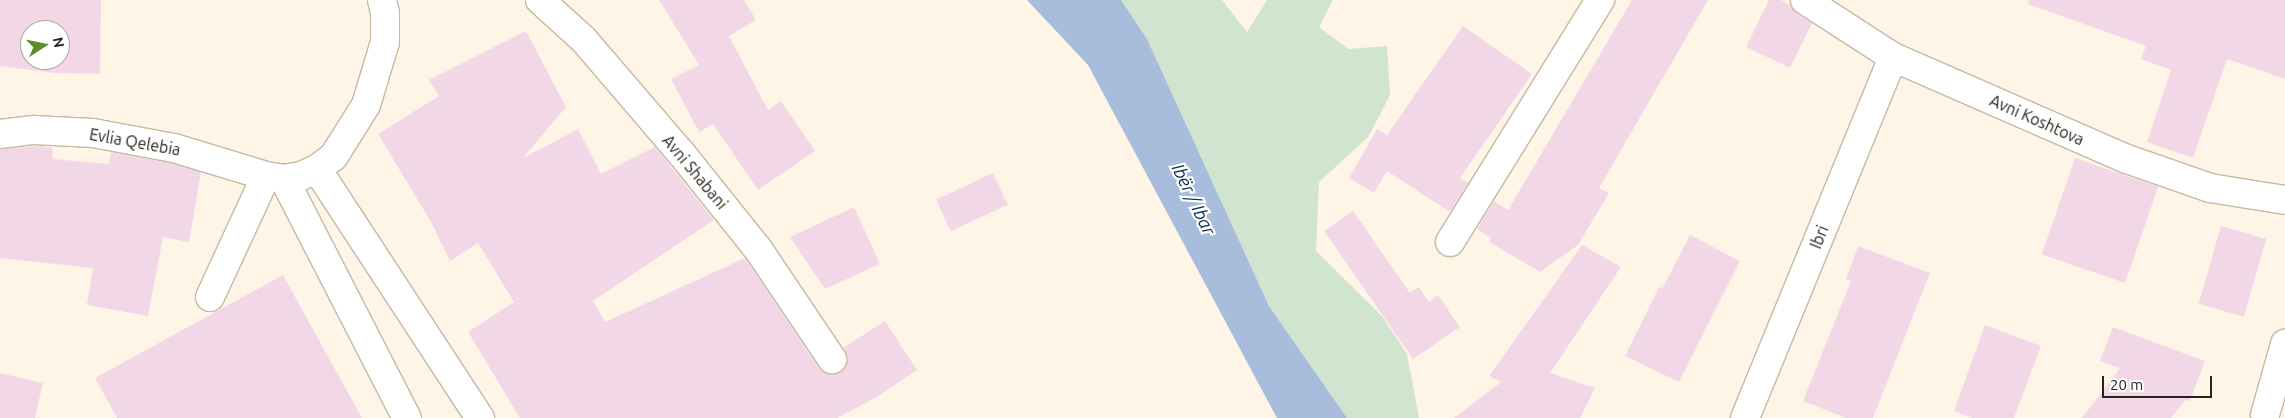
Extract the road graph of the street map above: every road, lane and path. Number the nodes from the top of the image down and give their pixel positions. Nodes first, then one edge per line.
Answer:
1 (382, 0) edge
2 (540, 0) edge
3 (1600, 0) edge
4 (1805, 0) edge
5 (1893, 56) junction
6 (0, 134) edge
7 (318, 169) junction
8 (275, 177) junction
9 (2285, 200) edge
10 (1450, 242) dead end
11 (210, 298) dead end
12 (2285, 344) edge
13 (832, 359) dead end
14 (2265, 415) dead end
15 (407, 418) edge
16 (480, 418) edge
17 (1745, 418) edge

1 - 7 street, Evlia Qelebia
2 - 13 street, Avni Shabani
3 - 10 street
4 - 5 street, Avni Koshtova
5 - 9 street, Avni Koshtova
5 - 17 street, Ibri
6 - 8 street, Evlia Qelebia
7 - 8 street, Evlia Qelebia
7 - 16 street
8 - 11 street
8 - 15 street
12 - 14 street

